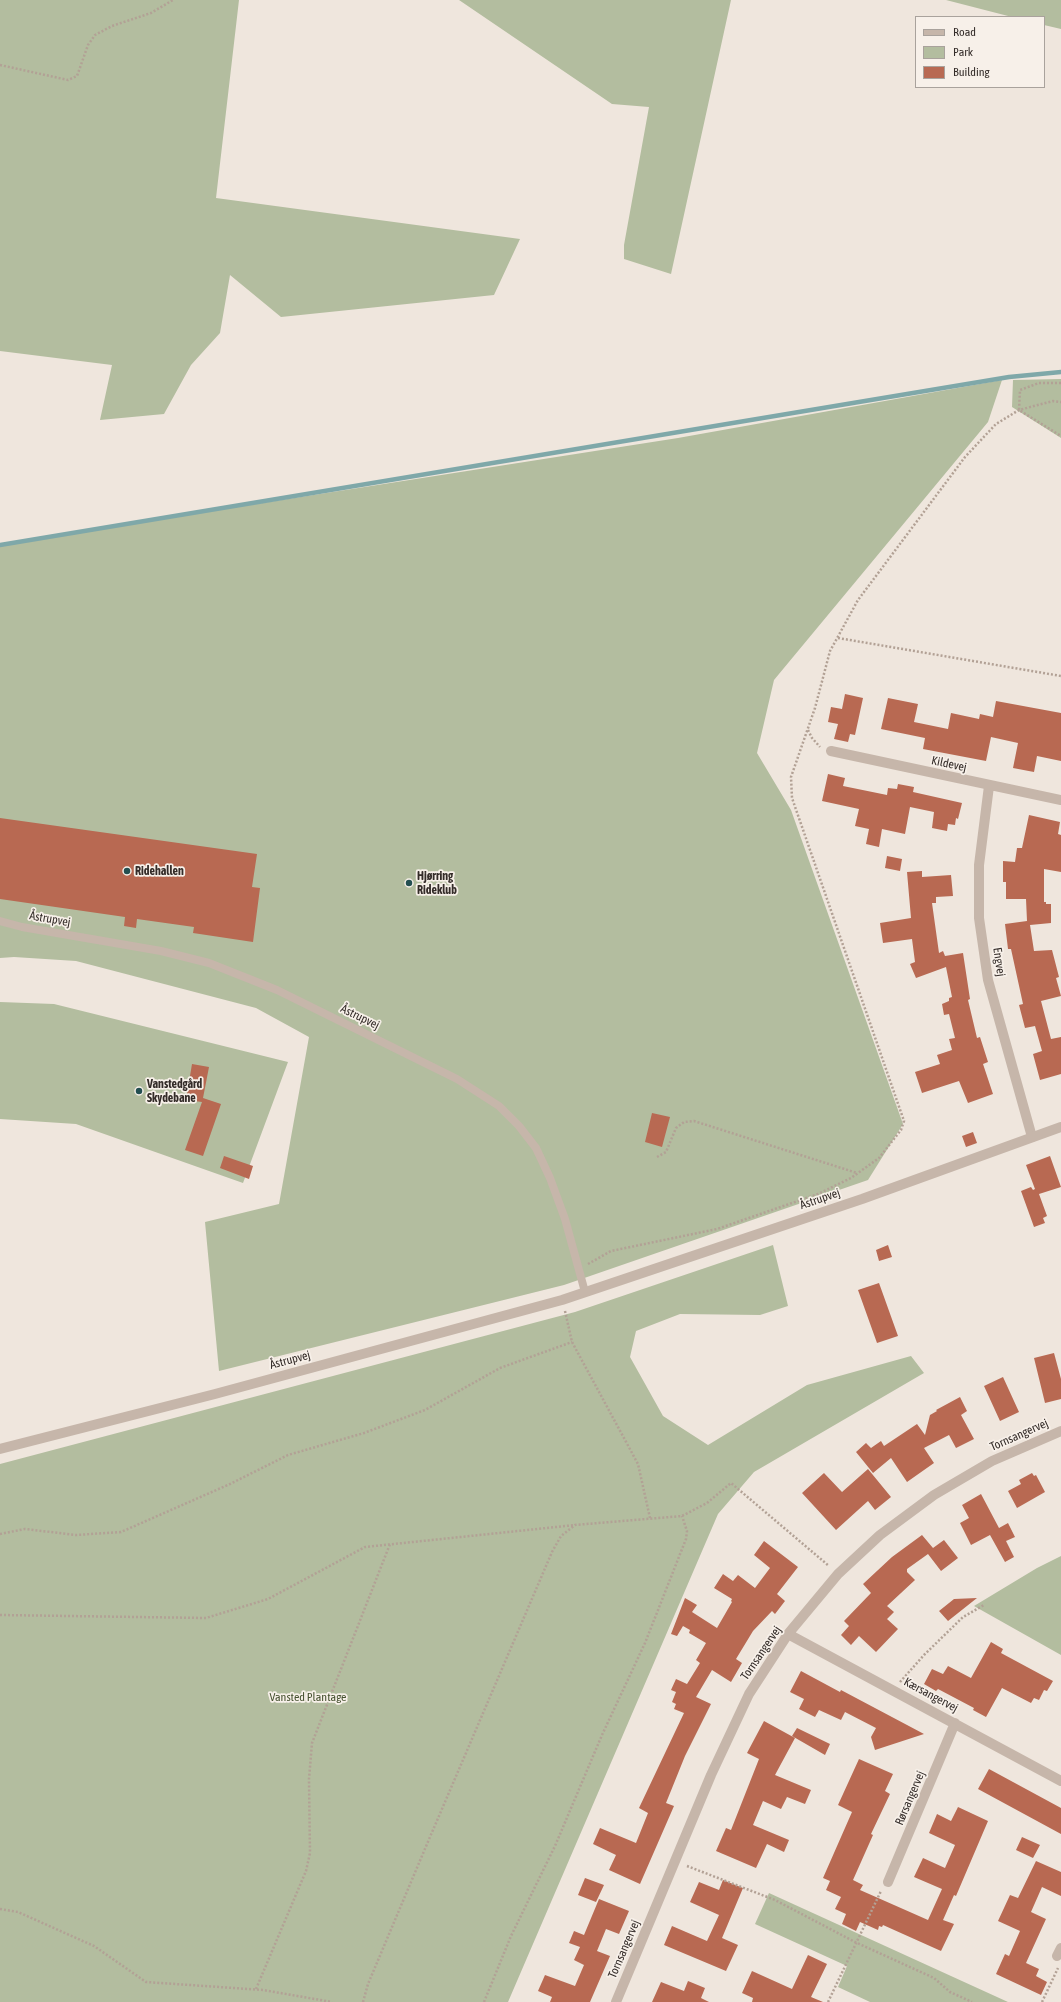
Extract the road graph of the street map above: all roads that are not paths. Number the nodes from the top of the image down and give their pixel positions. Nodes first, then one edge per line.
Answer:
1 (831, 751) road end
2 (989, 786) junction
3 (1061, 800) edge
4 (0, 921) edge
5 (1061, 1127) edge
6 (1032, 1138) junction
7 (585, 1292) junction
8 (1061, 1431) edge
9 (0, 1449) edge
10 (788, 1634) junction
11 (955, 1723) junction
12 (1061, 1781) edge
13 (888, 1882) road end
14 (616, 2002) edge

1 - 2 street, Kildevej
2 - 3 street, Kildevej
2 - 6 street, Engvej
4 - 7 lane, Åstrupvej
5 - 6 street, Åstrupvej
6 - 7 street, Åstrupvej
7 - 9 street, Åstrupvej
8 - 10 street, Tornsangervej
10 - 11 street, Kærsangervej
10 - 14 street, Tornsangervej
11 - 12 street, Kærsangervej
11 - 13 street, Rørsangervej

